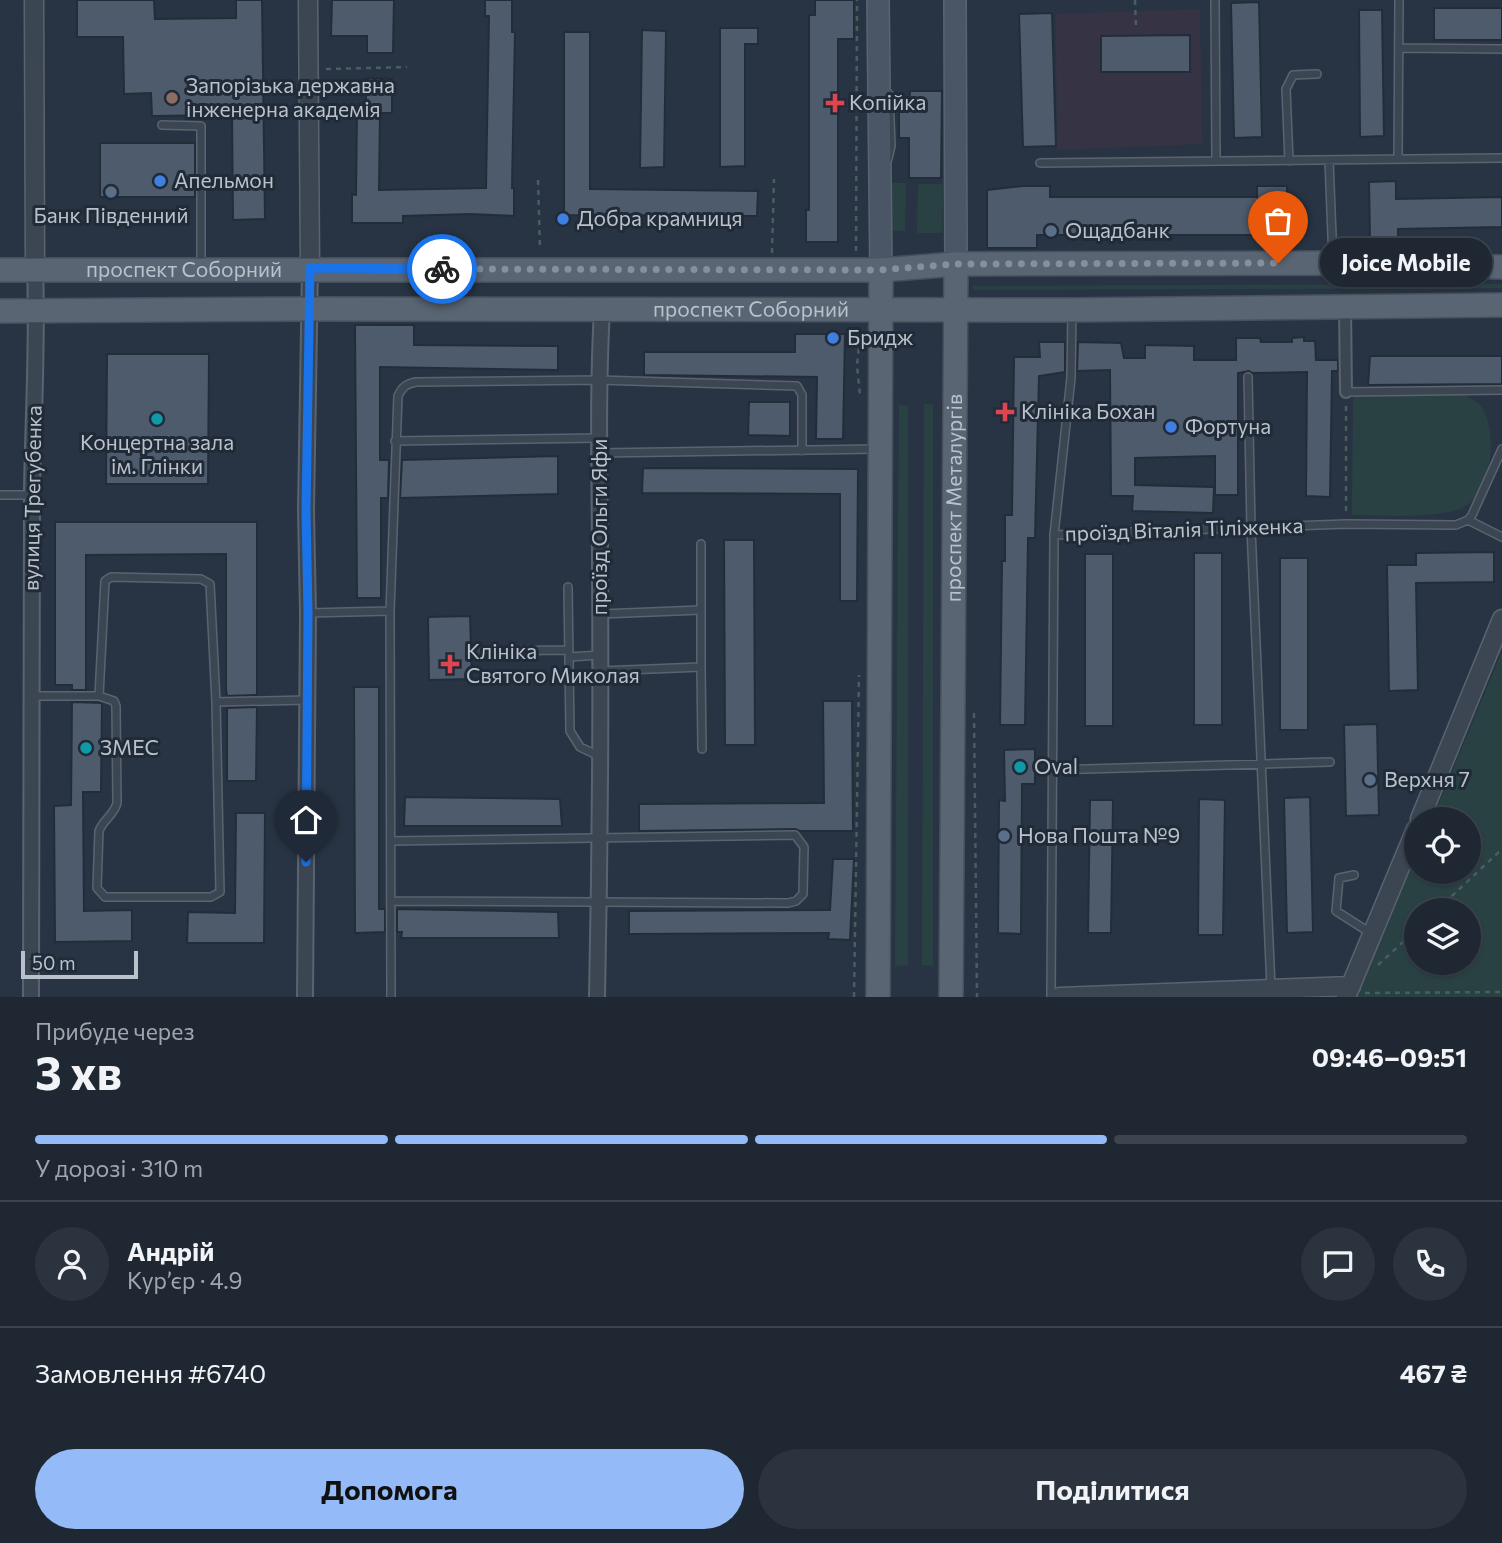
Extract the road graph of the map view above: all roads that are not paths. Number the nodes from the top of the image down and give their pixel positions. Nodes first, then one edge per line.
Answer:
1 (34, 0) edge
2 (308, 0) edge
3 (879, 0) edge
4 (955, 0) edge
5 (1215, 0) edge
6 (1399, 0) edge
7 (1399, 48) junction
8 (1502, 49) edge
9 (888, 53) dead end
10 (1317, 74) dead end
11 (889, 89) dead end
12 (162, 125) dead end
13 (1502, 158) edge
14 (1398, 159) junction
15 (1329, 160) junction
16 (1216, 161) junction
17 (1289, 161) junction
18 (1040, 163) dead end
19 (880, 186) junction
20 (1333, 263) junction
21 (956, 264) junction
22 (1502, 267) edge
23 (310, 268) junction
24 (201, 269) junction
25 (0, 270) edge
26 (36, 270) junction
27 (881, 270) junction
28 (1502, 305) edge
29 (1345, 306) junction
30 (881, 308) junction
31 (311, 309) junction
32 (602, 310) junction
33 (954, 310) junction
34 (1072, 310) junction
35 (0, 312) edge
36 (37, 312) junction
37 (1248, 377) dead end
38 (598, 380) junction
39 (1502, 390) edge
40 (1346, 392) joint
41 (395, 441) junction
42 (600, 446) junction
43 (880, 449) junction
44 (1502, 449) edge
45 (802, 450) junction
46 (0, 495) edge
47 (32, 495) junction
48 (1468, 520) junction
49 (1251, 528) junction
50 (1054, 535) junction
51 (1502, 537) edge
52 (701, 544) dead end
53 (568, 587) dead end
54 (701, 610) junction
55 (390, 611) junction
56 (308, 613) junction
57 (600, 614) junction
58 (1502, 619) edge
59 (480, 650) dead end
60 (569, 653) junction
61 (600, 655) junction
62 (701, 667) junction
63 (601, 671) junction
64 (30, 696) junction
65 (99, 696) junction
66 (307, 700) junction
67 (216, 702) junction
68 (702, 749) dead end
69 (600, 756) junction
70 (1261, 762) junction
71 (1329, 762) dead end
72 (1051, 770) junction
73 (1425, 807) edge
74 (599, 838) junction
75 (391, 841) junction
76 (1404, 858) edge
77 (1354, 875) dead end
78 (391, 901) junction
79 (599, 901) junction
80 (1372, 934) junction
81 (1271, 989) junction
82 (1348, 992) edge
83 (31, 997) edge
84 (305, 997) edge
85 (391, 997) edge
86 (597, 997) edge
87 (878, 997) edge
88 (951, 997) edge
89 (1051, 997) edge
90 (1059, 997) edge

1 - 26 street, вулиця Трегубенка
2 - 23 street
3 - 9 lane
3 - 19 main road
4 - 21 main road, проспект Металургів
5 - 16 lane
6 - 7 lane
7 - 8 lane
7 - 14 lane
10 - 17 lane
11 - 19 lane
12 - 24 lane
13 - 14 lane
14 - 15 lane
15 - 17 lane
15 - 20 lane
16 - 17 lane
16 - 18 lane
19 - 27 main road
20 - 21 main road, проспект Соборний
20 - 22 main road, проспект Соборний
21 - 27 main road, проспект Соборний
21 - 33 main road, проспект Металургів
23 - 24 main road, проспект Соборний
23 - 27 main road, проспект Соборний
23 - 31 street
24 - 26 main road, проспект Соборний
25 - 26 main road, проспект Соборний
26 - 36 street, вулиця Трегубенка
27 - 30 main road
28 - 29 main road, проспект Соборний
29 - 34 main road, проспект Соборний
29 - 40 street
30 - 32 main road, проспект Соборний
30 - 33 main road, проспект Соборний
30 - 43 main road
31 - 32 main road, проспект Соборний
31 - 36 main road, проспект Соборний
31 - 56 street
32 - 38 street, проїзд Ольги Яфи
33 - 34 main road, проспект Соборний
33 - 88 main road, проспект Металургів
34 - 50 lane
35 - 36 main road, проспект Соборний
36 - 47 street, вулиця Трегубенка
37 - 49 lane
38 - 41 lane
38 - 42 street, проїзд Ольги Яфи
38 - 45 lane
39 - 40 lane
41 - 42 lane
41 - 55 lane
42 - 45 lane
42 - 57 street, проїзд Ольги Яфи
43 - 45 lane
43 - 87 main road
44 - 48 lane
46 - 47 lane
47 - 64 street, вулиця Трегубенка
48 - 49 lane, проїзд Віталія Тіліженка
48 - 51 lane
49 - 50 lane, проїзд Віталія Тіліженка
49 - 70 lane
50 - 72 lane, проїзд Віталія Тіліженка
52 - 54 lane
53 - 60 lane
54 - 57 lane
54 - 62 lane
55 - 56 lane
55 - 75 lane
56 - 66 street
57 - 61 street, проїзд Ольги Яфи
58 - 73 street
59 - 60 lane
60 - 61 lane
60 - 69 lane
61 - 63 street, проїзд Ольги Яфи
62 - 63 lane
62 - 68 lane
63 - 69 street, проїзд Ольги Яфи
64 - 65 lane
64 - 83 street, вулиця Трегубенка
65 - 67 lane
65 - 67 lane
66 - 67 lane
66 - 84 street
69 - 74 street, проїзд Ольги Яфи
70 - 71 lane
70 - 72 lane
70 - 81 lane
72 - 89 lane, проїзд Віталія Тіліженка
74 - 75 lane
74 - 79 street, проїзд Ольги Яфи
74 - 79 lane
75 - 78 lane
76 - 80 street
77 - 80 lane
78 - 79 lane
78 - 85 lane
79 - 86 street, проїзд Ольги Яфи
80 - 82 street
81 - 82 street
81 - 90 street

